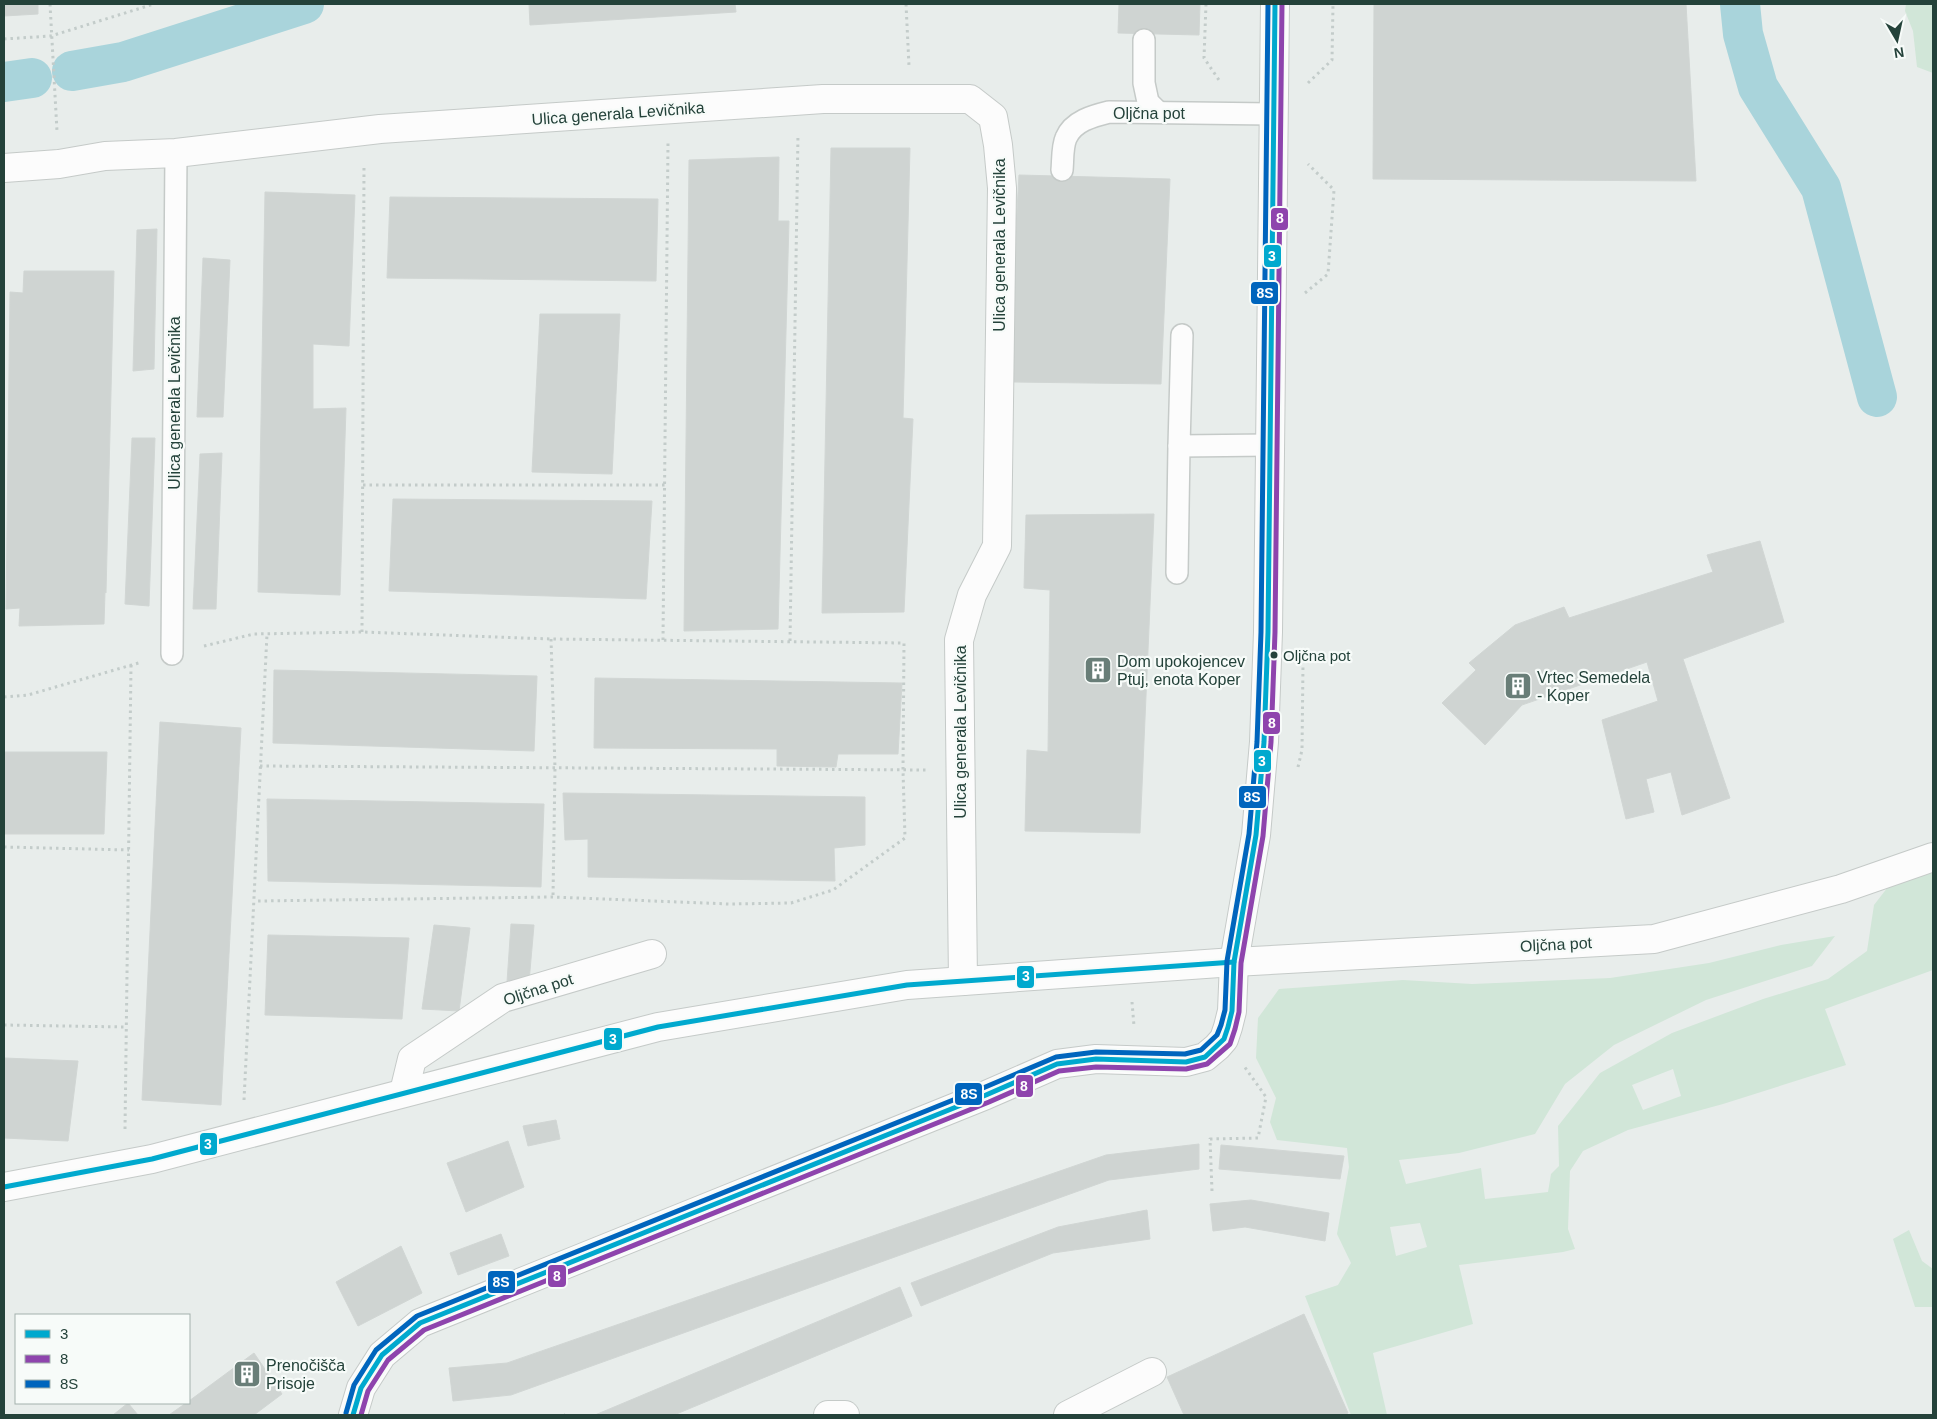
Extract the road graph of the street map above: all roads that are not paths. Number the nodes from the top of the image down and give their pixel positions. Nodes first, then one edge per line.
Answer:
1 (1275, 4) edge
2 (1144, 40) dead end
3 (1158, 112) junction
4 (1274, 114) junction
5 (176, 153) junction
6 (4, 168) edge
7 (1062, 170) dead end
8 (1182, 335) dead end
9 (1270, 445) junction
10 (1179, 446) junction
11 (1177, 573) dead end
12 (172, 654) road end
13 (1933, 857) edge
14 (652, 954) dead end
15 (1234, 962) junction
16 (963, 981) junction
17 (404, 1092) junction
18 (4, 1187) edge
19 (1152, 1372) dead end
20 (353, 1415) edge
21 (828, 1415) edge
22 (845, 1415) edge
23 (1068, 1415) edge

1 - 4 street
2 - 3 lane
3 - 4 lane, Oljčna pot
3 - 7 lane, Oljčna pot
4 - 9 street
5 - 6 street, Ulica generala Levičnika
5 - 12 lane, Ulica generala Levičnika
5 - 16 street, Ulica generala Levičnika
8 - 10 lane
9 - 10 lane
9 - 15 street
10 - 11 lane
13 - 15 street, Oljčna pot
14 - 17 street, Oljčna pot
15 - 16 street, Oljčna pot
15 - 20 street
16 - 17 street, Oljčna pot
17 - 18 street, Oljčna pot
19 - 23 street
21 - 22 street

